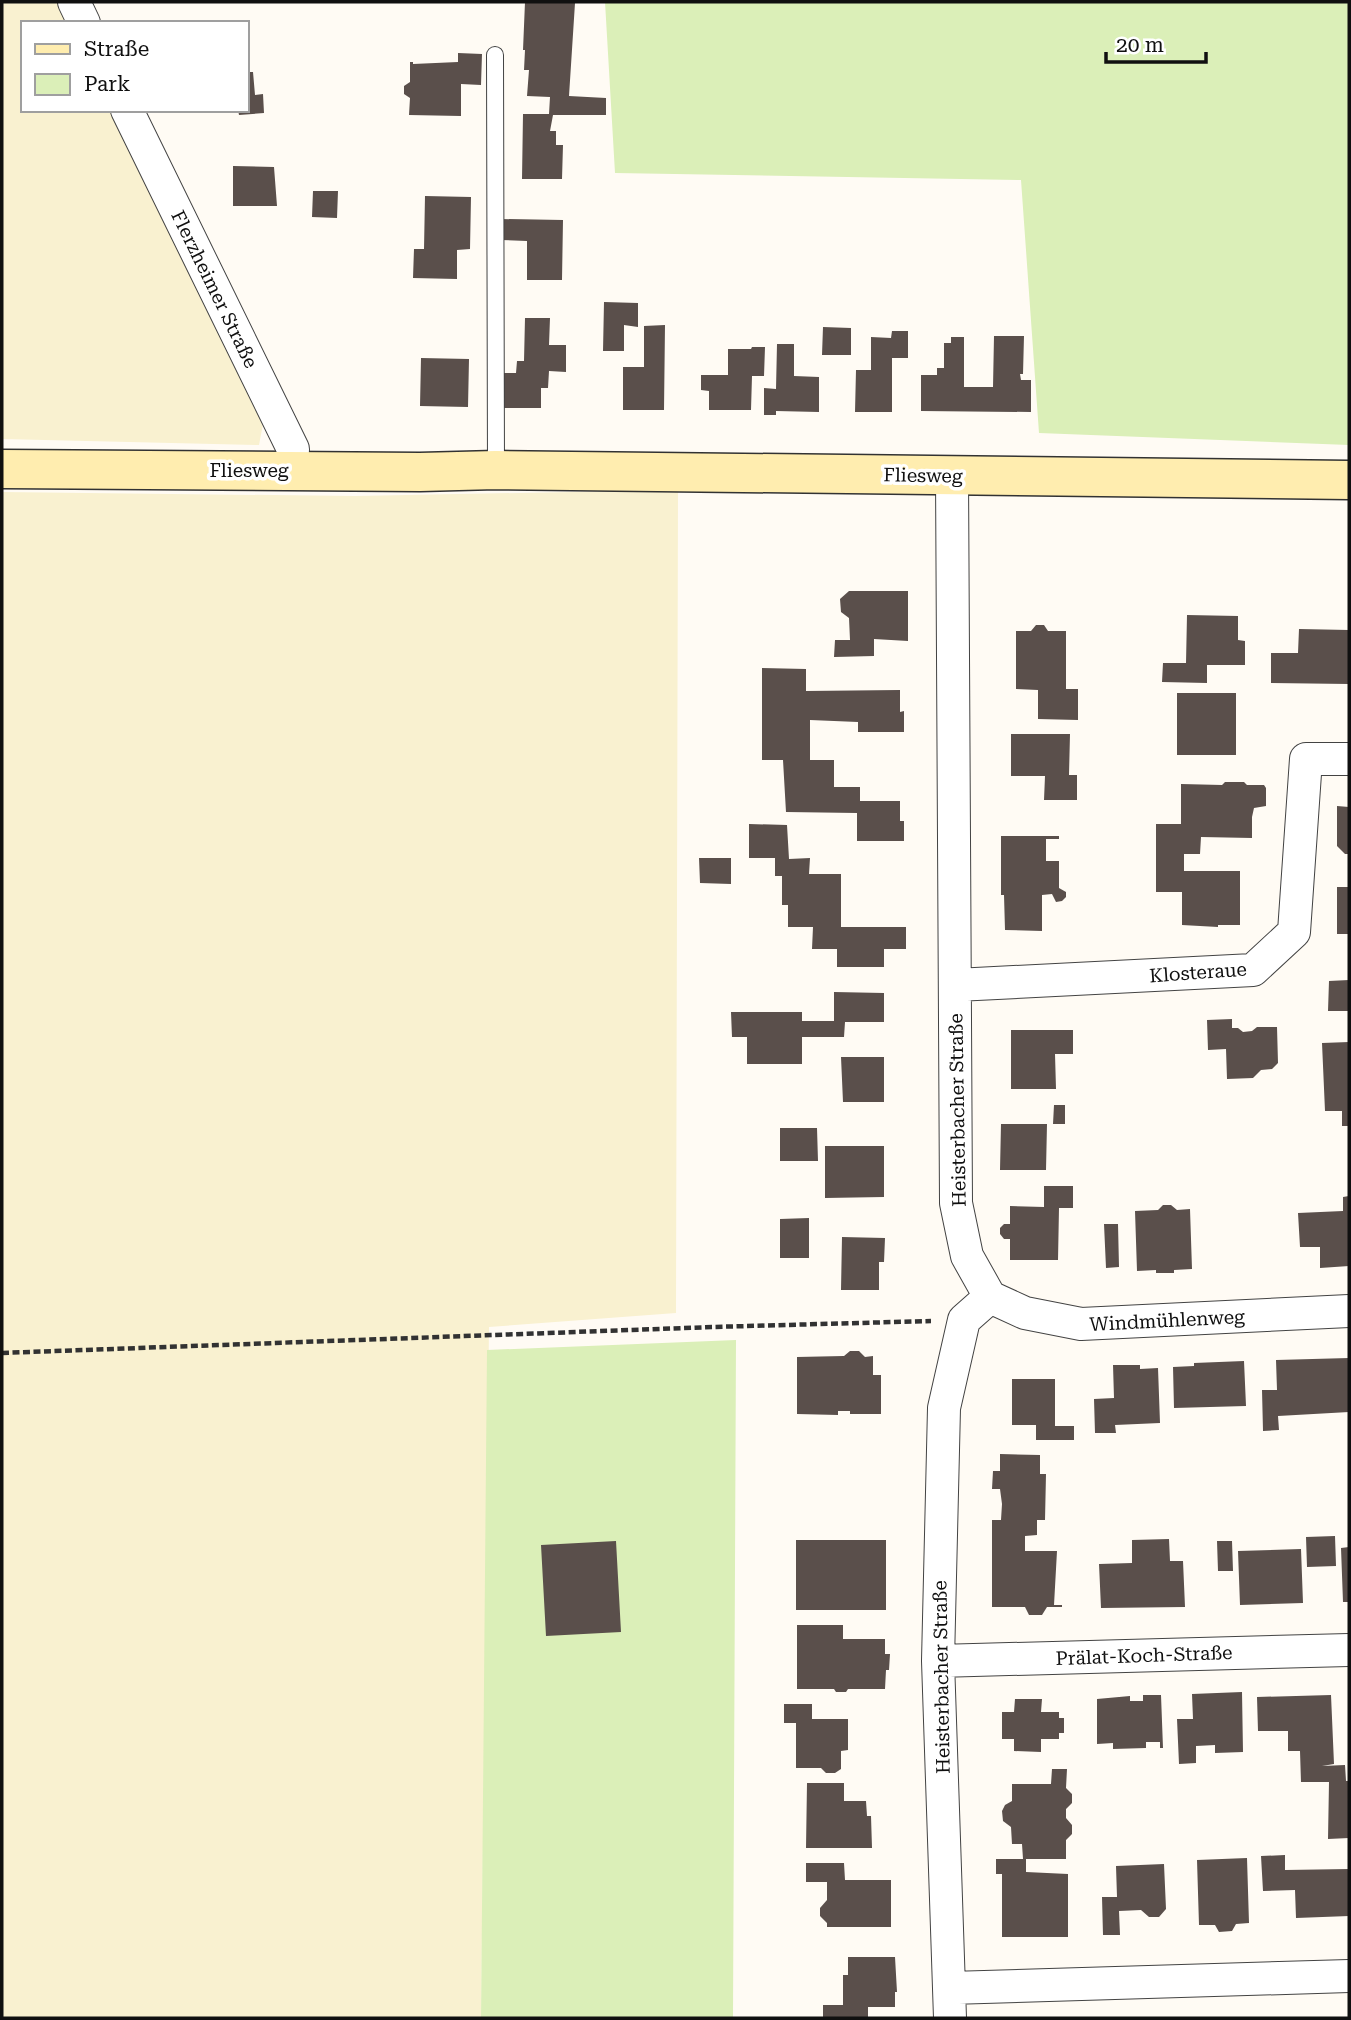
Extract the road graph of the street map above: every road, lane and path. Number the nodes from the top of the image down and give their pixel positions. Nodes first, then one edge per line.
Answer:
1 (74, 2) edge
2 (83, 21) edge
3 (495, 55) dead end
4 (128, 112) edge
5 (2, 469) edge
6 (292, 470) junction
7 (496, 470) junction
8 (952, 475) junction
9 (1349, 480) edge
10 (1349, 759) edge
11 (956, 985) junction
12 (990, 1297) junction
13 (1349, 1311) edge
14 (964, 1320) junction
15 (2, 1353) edge
16 (1349, 1650) edge
17 (938, 1661) junction
18 (1349, 1976) edge
19 (950, 2003) edge

1 - 2 street
3 - 7 lane
4 - 6 street, Flerzheimer Straße
5 - 6 main road, Fliesweg
6 - 7 main road, Fliesweg
7 - 8 main road, Fliesweg
8 - 9 main road, Fliesweg
8 - 11 street, Heisterbacher Straße
10 - 11 street, Klosteraue
11 - 12 street, Heisterbacher Straße
12 - 13 street, Windmühlenweg
12 - 14 street
14 - 15 path
14 - 17 street, Heisterbacher Straße
16 - 17 street, Prälat-Koch-Straße
17 - 19 street, Heisterbacher Straße
18 - 19 street

